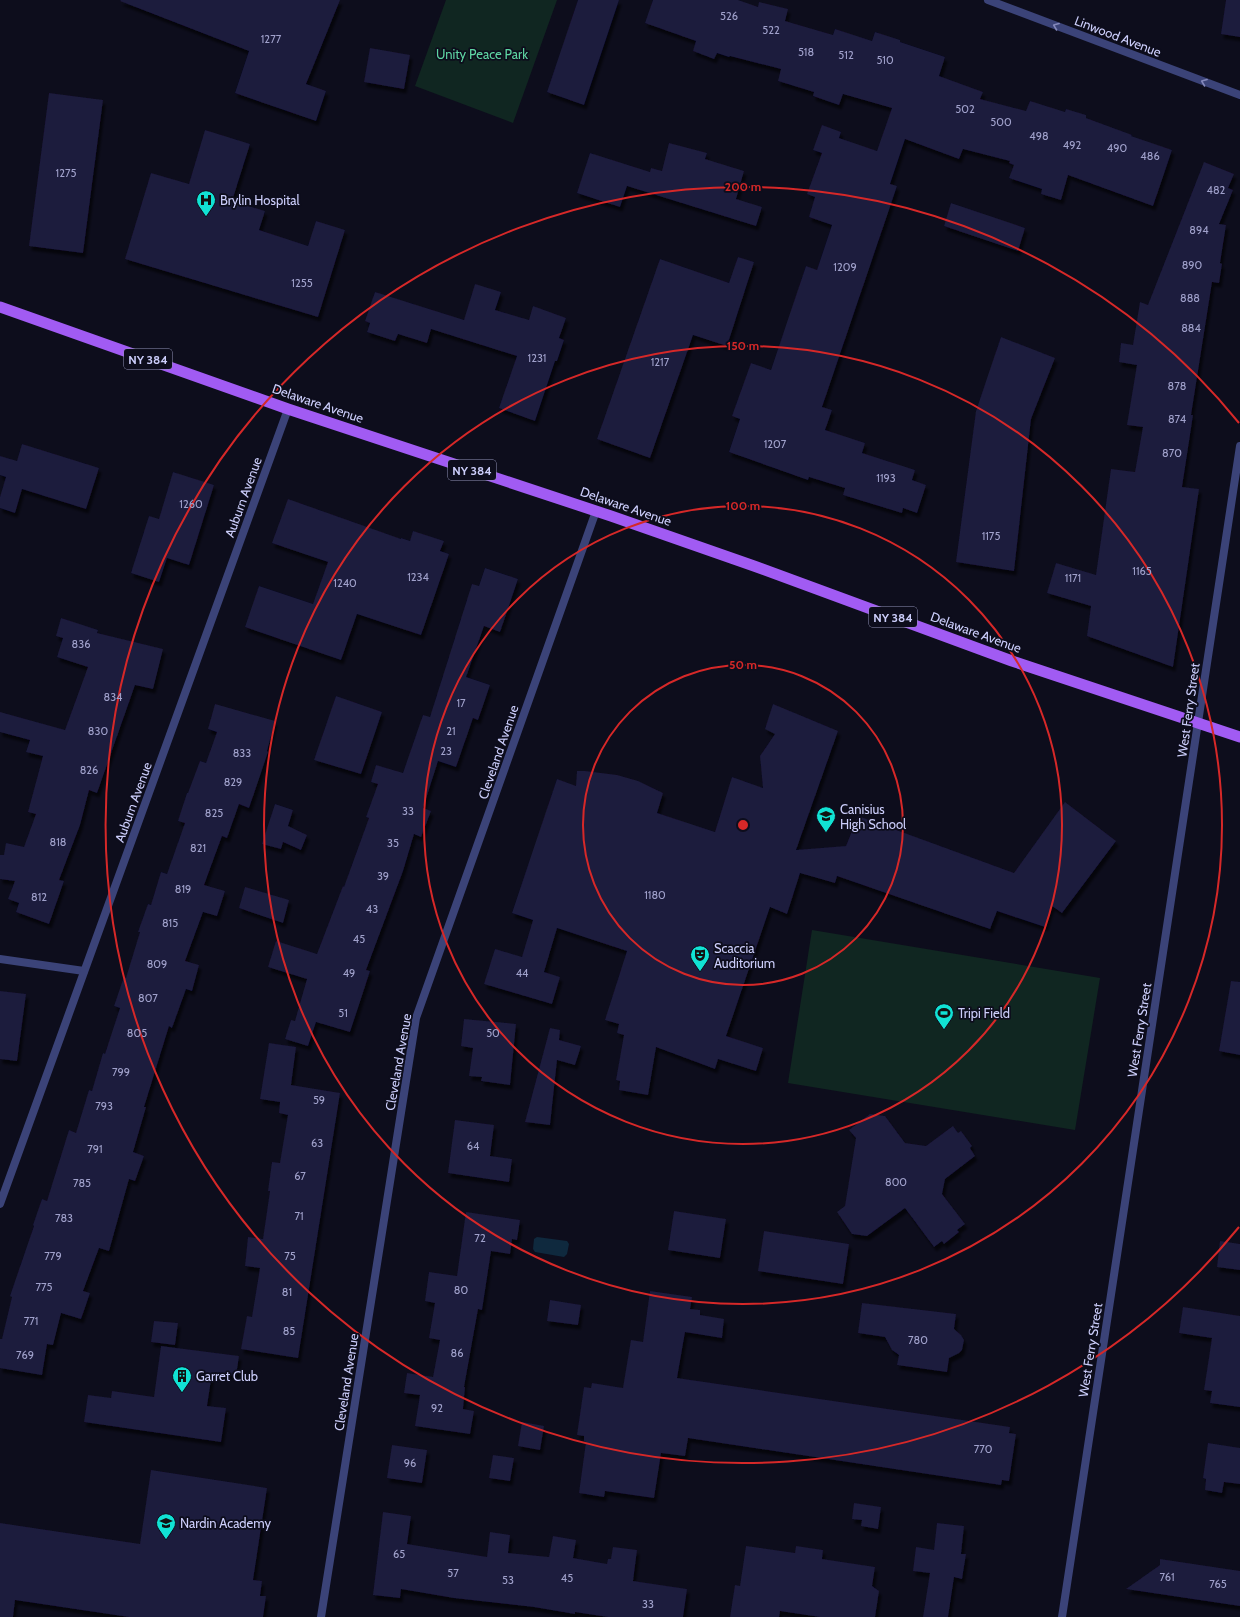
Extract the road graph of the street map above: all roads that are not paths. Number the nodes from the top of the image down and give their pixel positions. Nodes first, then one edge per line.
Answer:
1 (988, 0) edge
2 (1240, 95) edge
3 (0, 308) edge
4 (288, 409) junction
5 (1240, 446) edge
6 (596, 511) junction
7 (1198, 722) junction
8 (1240, 737) edge
9 (0, 959) edge
10 (84, 971) junction
11 (0, 1204) edge
12 (321, 1617) edge
13 (1062, 1617) edge

2 -> 1 street, Linwood Avenue
3 - 4 main road, Delaware Avenue / NY 384
4 - 6 main road, Delaware Avenue / NY 384
4 - 10 street, Auburn Avenue
5 - 7 street, West Ferry Street
6 - 7 main road, Delaware Avenue / NY 384
6 - 12 street, Cleveland Avenue
7 - 8 main road, Delaware Avenue / NY 384
7 - 13 street, West Ferry Street
9 - 10 street
10 - 11 street, Auburn Avenue

